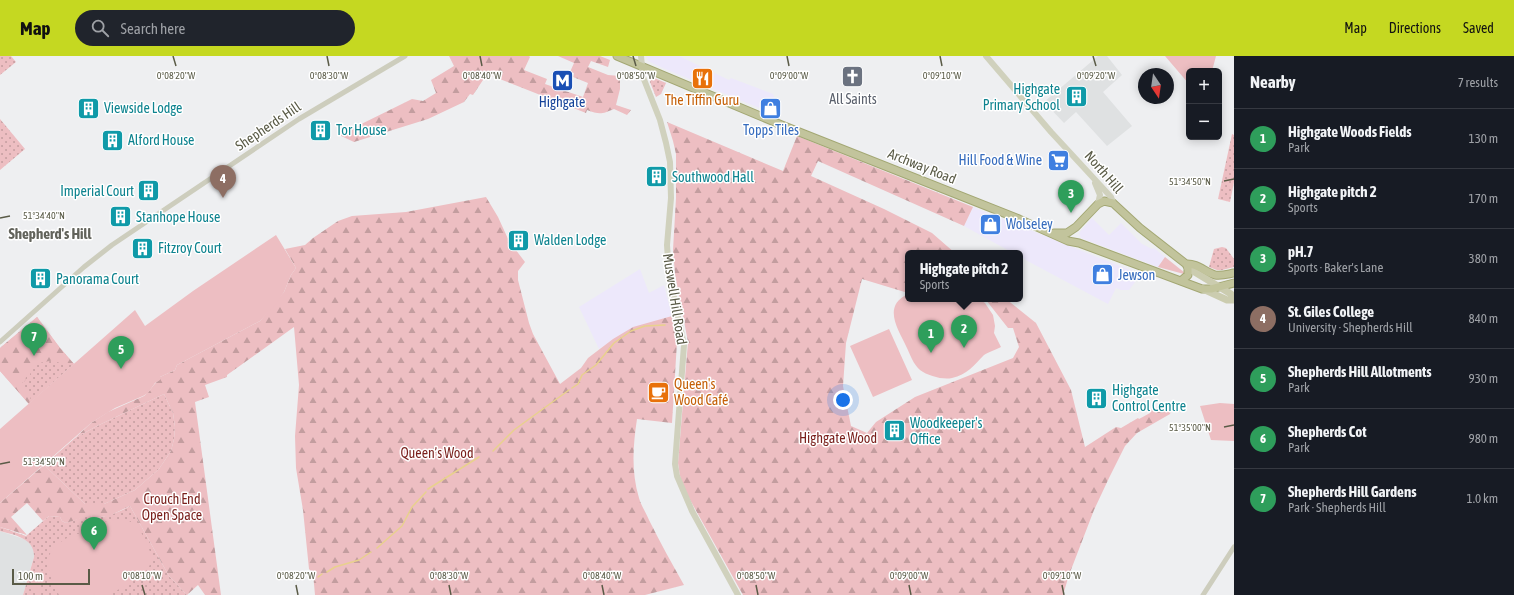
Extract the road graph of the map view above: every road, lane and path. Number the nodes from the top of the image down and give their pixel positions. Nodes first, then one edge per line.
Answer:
1 (405, 56) edge
2 (618, 56) edge
3 (641, 56) edge
4 (986, 56) edge
5 (642, 66) junction
6 (1102, 193) junction
7 (1113, 203) junction
8 (1098, 204) junction
9 (1076, 227) junction
10 (1052, 232) junction
11 (1079, 243) junction
12 (1187, 266) junction
13 (1234, 273) edge
14 (1181, 281) junction
15 (1234, 283) edge
16 (1218, 287) junction
17 (1202, 289) junction
18 (1234, 299) edge
19 (0, 342) edge
20 (1234, 547) edge
21 (738, 595) edge
22 (1203, 595) edge

1 - 19 street, Shepherds Hill
2 - 5 highway, Archway Road
3 - 5 main road, Muswell Hill Road
4 - 6 main road, North Hill
5 - 10 highway, Archway Road
5 - 21 main road, Muswell Hill Road
6 - 7 main road, North Hill
6 - 8 main road
7 - 8 highway
7 - 12 highway, North Hill
8 - 9 highway
9 - 10 highway
9 - 11 highway
10 - 11 highway, Archway Road
11 - 14 highway, Archway Road
12 - 13 highway
12 - 14 highway
12 - 16 main road, North Hill
14 - 17 highway, Archway Road
15 - 16 highway, Archway Road
16 - 17 highway, Archway Road
16 - 18 main road, North Hill
17 - 18 main road
20 - 22 street

